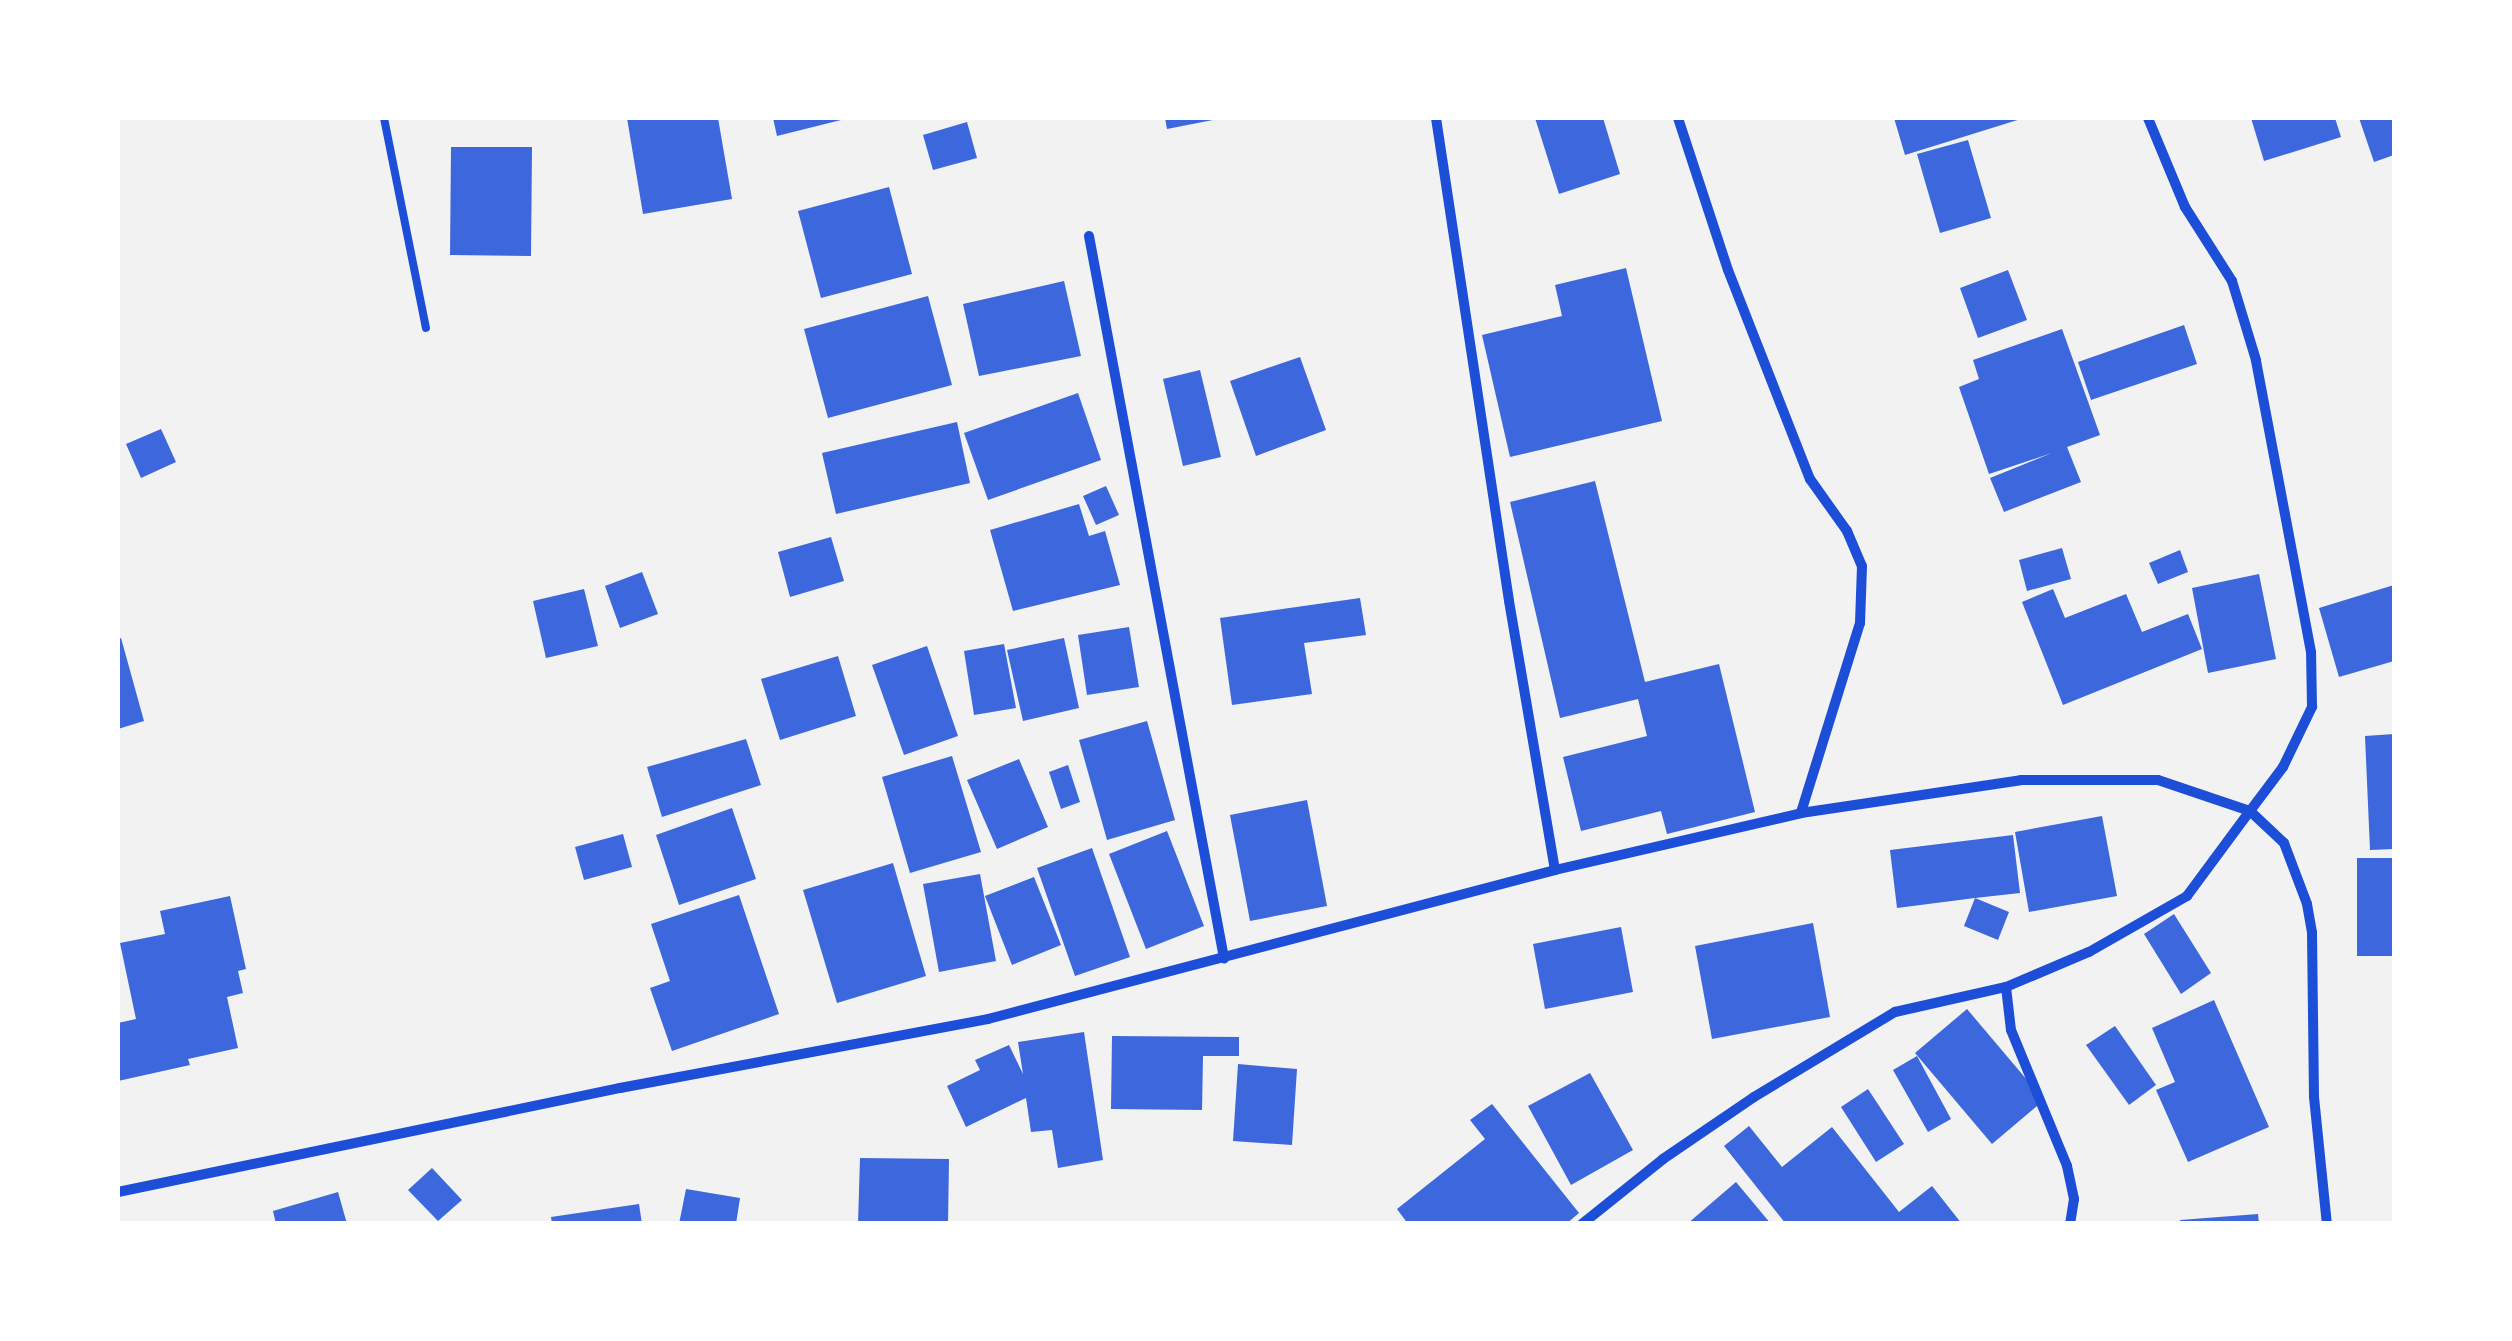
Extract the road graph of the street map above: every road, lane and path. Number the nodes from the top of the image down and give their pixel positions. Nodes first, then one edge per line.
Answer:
1 (384, 118) edge
2 (1436, 118) edge
3 (1678, 118) edge
4 (2148, 118) edge
5 (1089, 236) dead end
6 (426, 328) dead end
7 (2250, 811) junction
8 (1801, 813) junction
9 (1555, 870) junction
10 (1224, 958) junction
11 (2006, 988) junction
12 (118, 1192) edge
13 (1582, 1224) edge
14 (2070, 1224) edge
15 (2327, 1224) edge

1 - 6 lane
2 - 9 street
3 - 8 street
4 - 7 street
5 - 10 street
7 - 8 street
7 - 11 street
7 - 15 street
8 - 9 street
9 - 10 street
10 - 12 street
11 - 13 street
11 - 14 street

